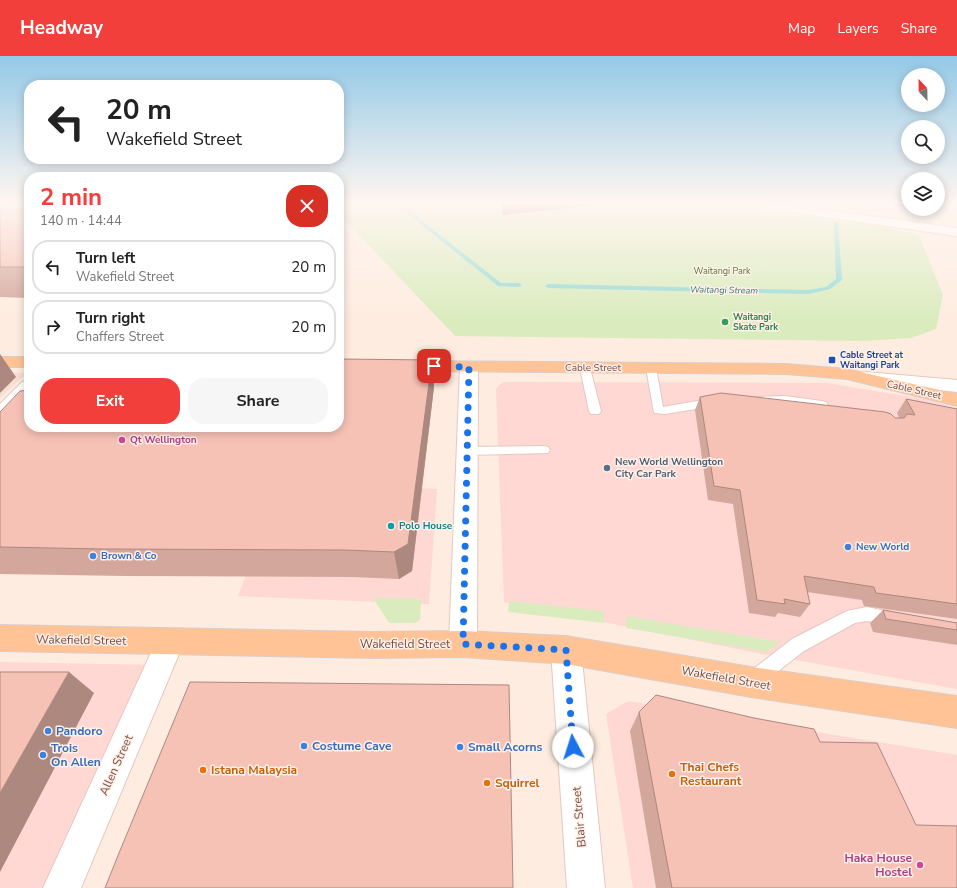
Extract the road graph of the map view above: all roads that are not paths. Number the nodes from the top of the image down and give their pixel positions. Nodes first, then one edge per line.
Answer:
1 (0, 362) edge
2 (24, 362) edge
3 (386, 366) edge
4 (469, 367) junction
5 (585, 368) junction
6 (651, 368) junction
7 (847, 374) junction
8 (957, 386) edge
9 (24, 391) edge
10 (747, 400) edge
11 (957, 400) edge
12 (725, 401) edge
13 (831, 407) edge
14 (594, 411) dead end
15 (0, 415) edge
16 (544, 450) dead end
17 (468, 451) junction
18 (912, 622) edge
19 (0, 638) edge
20 (170, 642) junction
21 (463, 644) junction
22 (566, 650) junction
23 (751, 682) junction
24 (901, 703) junction
25 (957, 712) edge
26 (957, 726) edge
27 (62, 888) edge
28 (586, 888) edge

1 - 2 main road
3 - 4 main road, Cable Street
4 - 5 main road, Cable Street
4 - 17 street
5 - 6 main road, Cable Street
5 - 14 lane
6 - 7 main road, Cable Street
6 - 12 lane
7 - 8 street, Cable Street
7 - 11 main road, Cable Street
9 - 15 street
10 - 13 lane
16 - 17 lane
17 - 21 street
18 - 23 lane
19 - 20 main road, Wakefield Street
20 - 21 main road, Wakefield Street
20 - 27 street, Allen Street
21 - 22 main road, Wakefield Street
22 - 23 main road, Wakefield Street
22 - 28 street, Blair Street
23 - 24 main road, Wakefield Street
24 - 25 main road
24 - 26 main road

